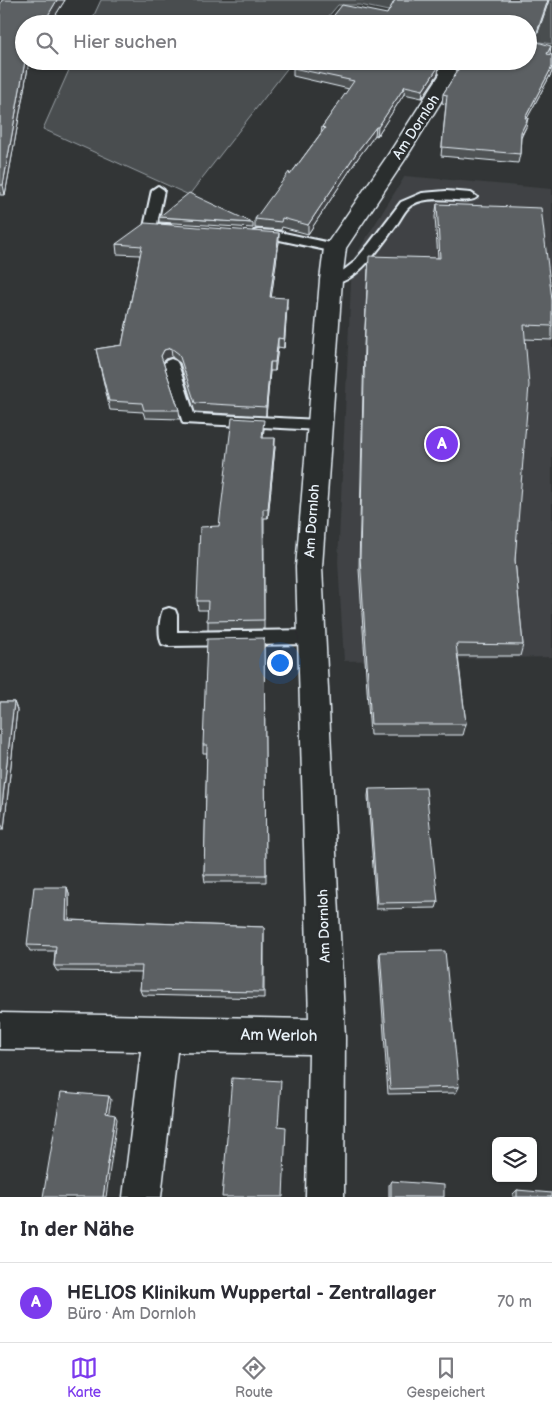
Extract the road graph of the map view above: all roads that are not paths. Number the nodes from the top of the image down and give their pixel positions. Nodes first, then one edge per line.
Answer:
1 (447, 70) edge
2 (158, 190) dead end
3 (471, 196) dead end
4 (179, 229) edge
5 (246, 233) edge
6 (335, 248) junction
7 (331, 280) junction
8 (171, 364) edge
9 (319, 425) junction
10 (169, 615) dead end
11 (312, 637) junction
12 (0, 1031) edge
13 (161, 1034) junction
14 (327, 1037) junction
15 (142, 1197) edge
16 (325, 1197) edge

1 - 6 street, Am Dornloh
2 - 4 lane
3 - 7 lane
5 - 6 lane
6 - 7 street, Am Dornloh
7 - 9 street, Am Dornloh
8 - 9 lane
9 - 11 street, Am Dornloh
10 - 11 lane
11 - 14 street, Am Dornloh
12 - 13 street, Am Werloh
13 - 14 street, Am Werloh
13 - 15 street
14 - 16 street, Am Werloh

